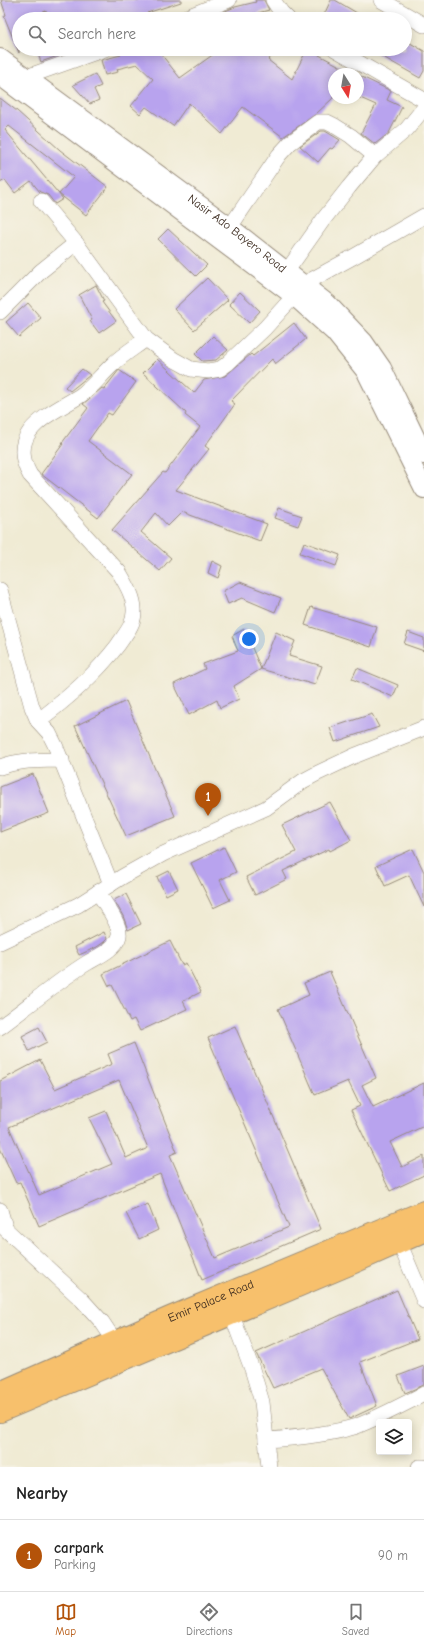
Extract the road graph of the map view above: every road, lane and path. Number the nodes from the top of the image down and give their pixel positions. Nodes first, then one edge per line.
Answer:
1 (229, 0) edge
2 (273, 0) edge
3 (381, 0) edge
4 (199, 12) edge
5 (281, 12) edge
6 (401, 12) edge
7 (412, 19) edge
8 (424, 26) edge
9 (85, 56) edge
10 (346, 56) edge
11 (0, 58) edge
12 (0, 76) edge
13 (26, 77) junction
14 (423, 108) edge
15 (375, 156) junction
16 (41, 201) dead end
17 (424, 216) edge
18 (230, 227) junction
19 (76, 243) junction
20 (287, 271) junction
21 (299, 290) junction
22 (0, 312) edge
23 (146, 339) junction
24 (424, 455) edge
25 (424, 489) edge
26 (0, 590) edge
27 (38, 721) junction
28 (424, 728) edge
29 (62, 760) junction
30 (0, 767) edge
31 (111, 884) junction
32 (98, 892) junction
33 (0, 942) edge
34 (0, 1027) edge
35 (0, 1210) edge
36 (424, 1212) edge
37 (2, 1225) edge
38 (424, 1230) edge
39 (399, 1242) junction
40 (424, 1300) edge
41 (231, 1313) junction
42 (116, 1342) junction
43 (0, 1393) edge
44 (424, 1394) edge
45 (0, 1411) edge
46 (266, 1440) junction
47 (269, 1467) edge
48 (419, 1467) edge
49 (424, 1467) edge

1 - 4 street
2 - 5 street
3 - 6 street
7 - 8 street
9 - 13 street
10 - 14 street
11 - 13 street, Nasir Ado Bayero Road
12 - 21 street
13 - 18 street, Nasir Ado Bayero Road
14 - 15 street
15 - 18 street
15 - 20 street
16 - 19 street
17 - 21 street
18 - 20 street, Nasir Ado Bayero Road
19 - 22 street
19 - 23 street
20 - 21 street, Nasir Ado Bayero Road
21 - 23 street
21 - 24 street, Nasir Ado Bayero Road
21 - 25 street
23 - 27 street
26 - 27 street
27 - 29 street
28 - 31 street
29 - 30 street
29 - 31 street
31 - 32 street
32 - 33 street
32 - 34 street
35 - 37 street
36 - 42 main road, Emir Palace Road
37 - 42 street
38 - 39 main road, Emir Palace Road
39 - 40 street
39 - 41 main road, Emir Palace Road
41 - 45 main road, Emir Palace Road
41 - 46 street
42 - 43 main road, Emir Palace Road
44 - 46 street
46 - 47 street
48 - 49 street

